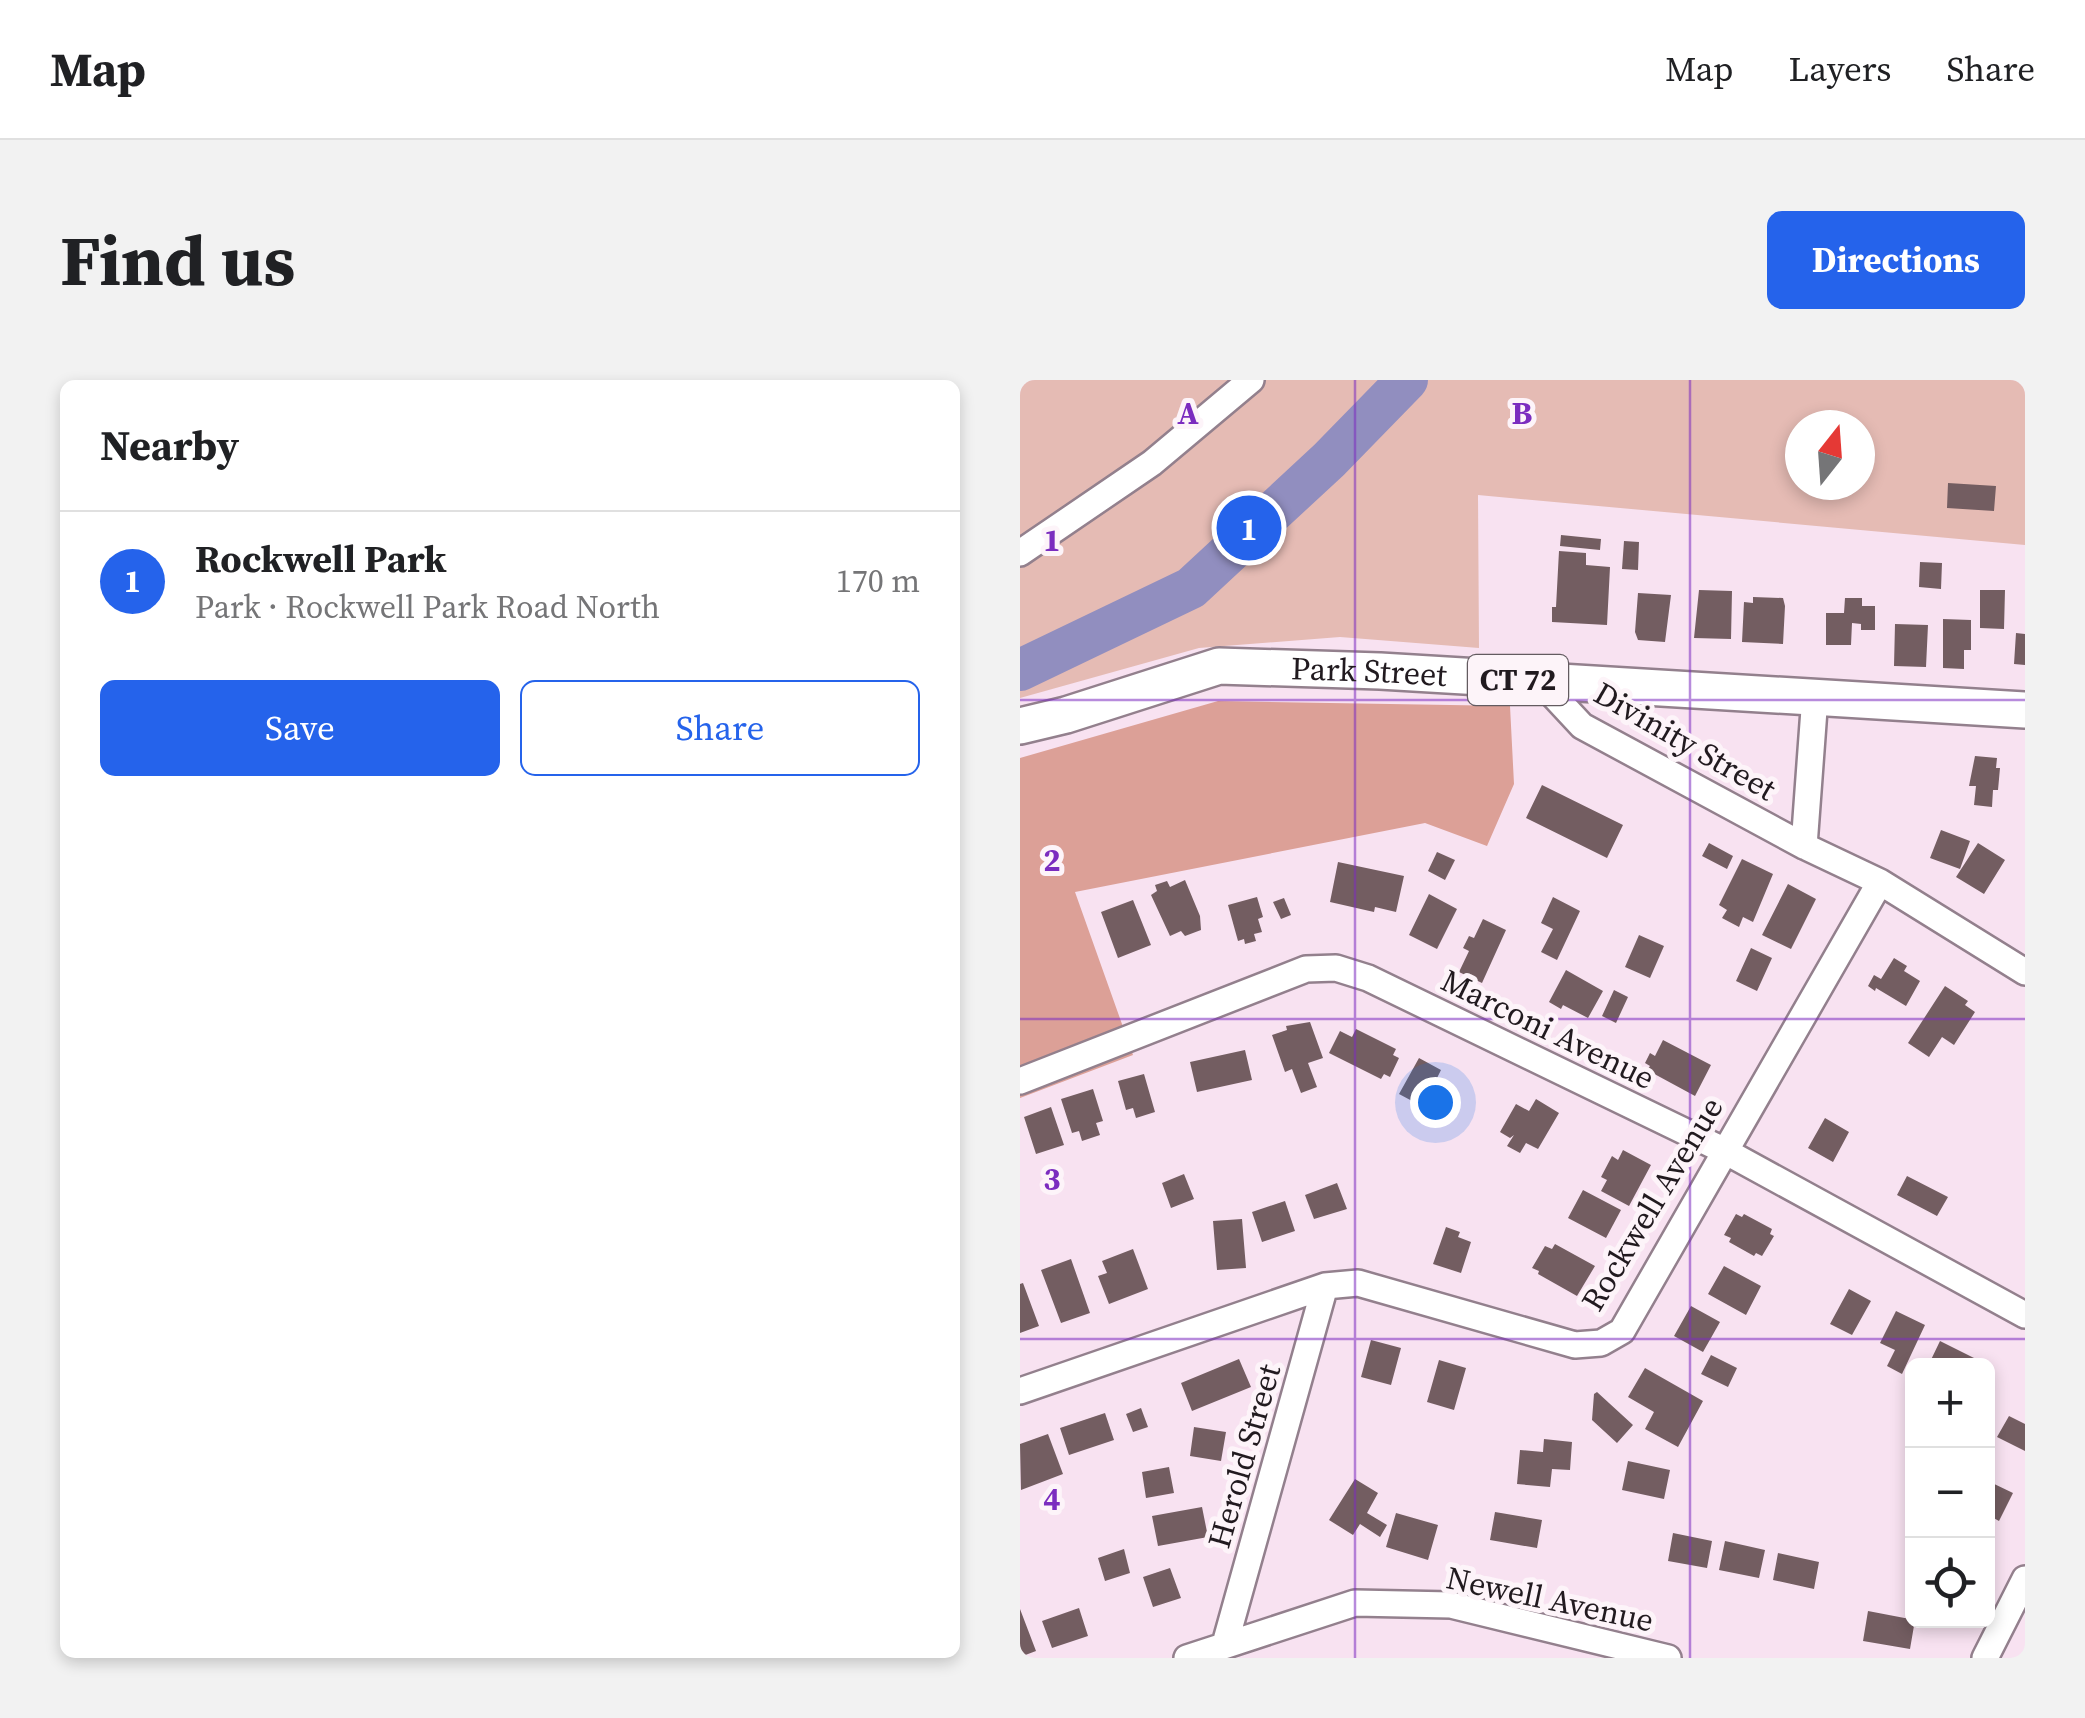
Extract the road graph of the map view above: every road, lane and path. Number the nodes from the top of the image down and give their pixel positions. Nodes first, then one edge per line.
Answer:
1 (1251, 380) edge
2 (1020, 553) edge
3 (1541, 682) junction
4 (1815, 696) junction
5 (2025, 710) edge
6 (1020, 726) edge
7 (1804, 846) junction
8 (1880, 882) junction
9 (2025, 972) edge
10 (1020, 1081) edge
11 (1723, 1150) junction
12 (1325, 1286) junction
13 (2025, 1315) edge
14 (1020, 1391) edge
15 (2025, 1579) edge
16 (1225, 1644) junction
17 (1187, 1658) edge
18 (1668, 1658) edge
19 (1985, 1658) edge

1 - 2 street
3 - 4 highway, Park Street / CT 72
3 - 6 highway, Park Street / CT 72
3 - 7 street, Divinity Street
4 - 5 highway, Park Street / CT 72
4 - 7 street, Divinity Street
7 - 8 street, Divinity Street
8 - 9 street, Divinity Street
8 - 11 street, Rockwell Avenue
10 - 11 street, Marconi Avenue
11 - 12 street, Rockwell Avenue
11 - 13 street, Marconi Avenue
12 - 14 street, Rockwell Avenue
12 - 16 street, Herold Street
15 - 19 street
16 - 17 street, Newell Avenue
16 - 18 street, Newell Avenue

